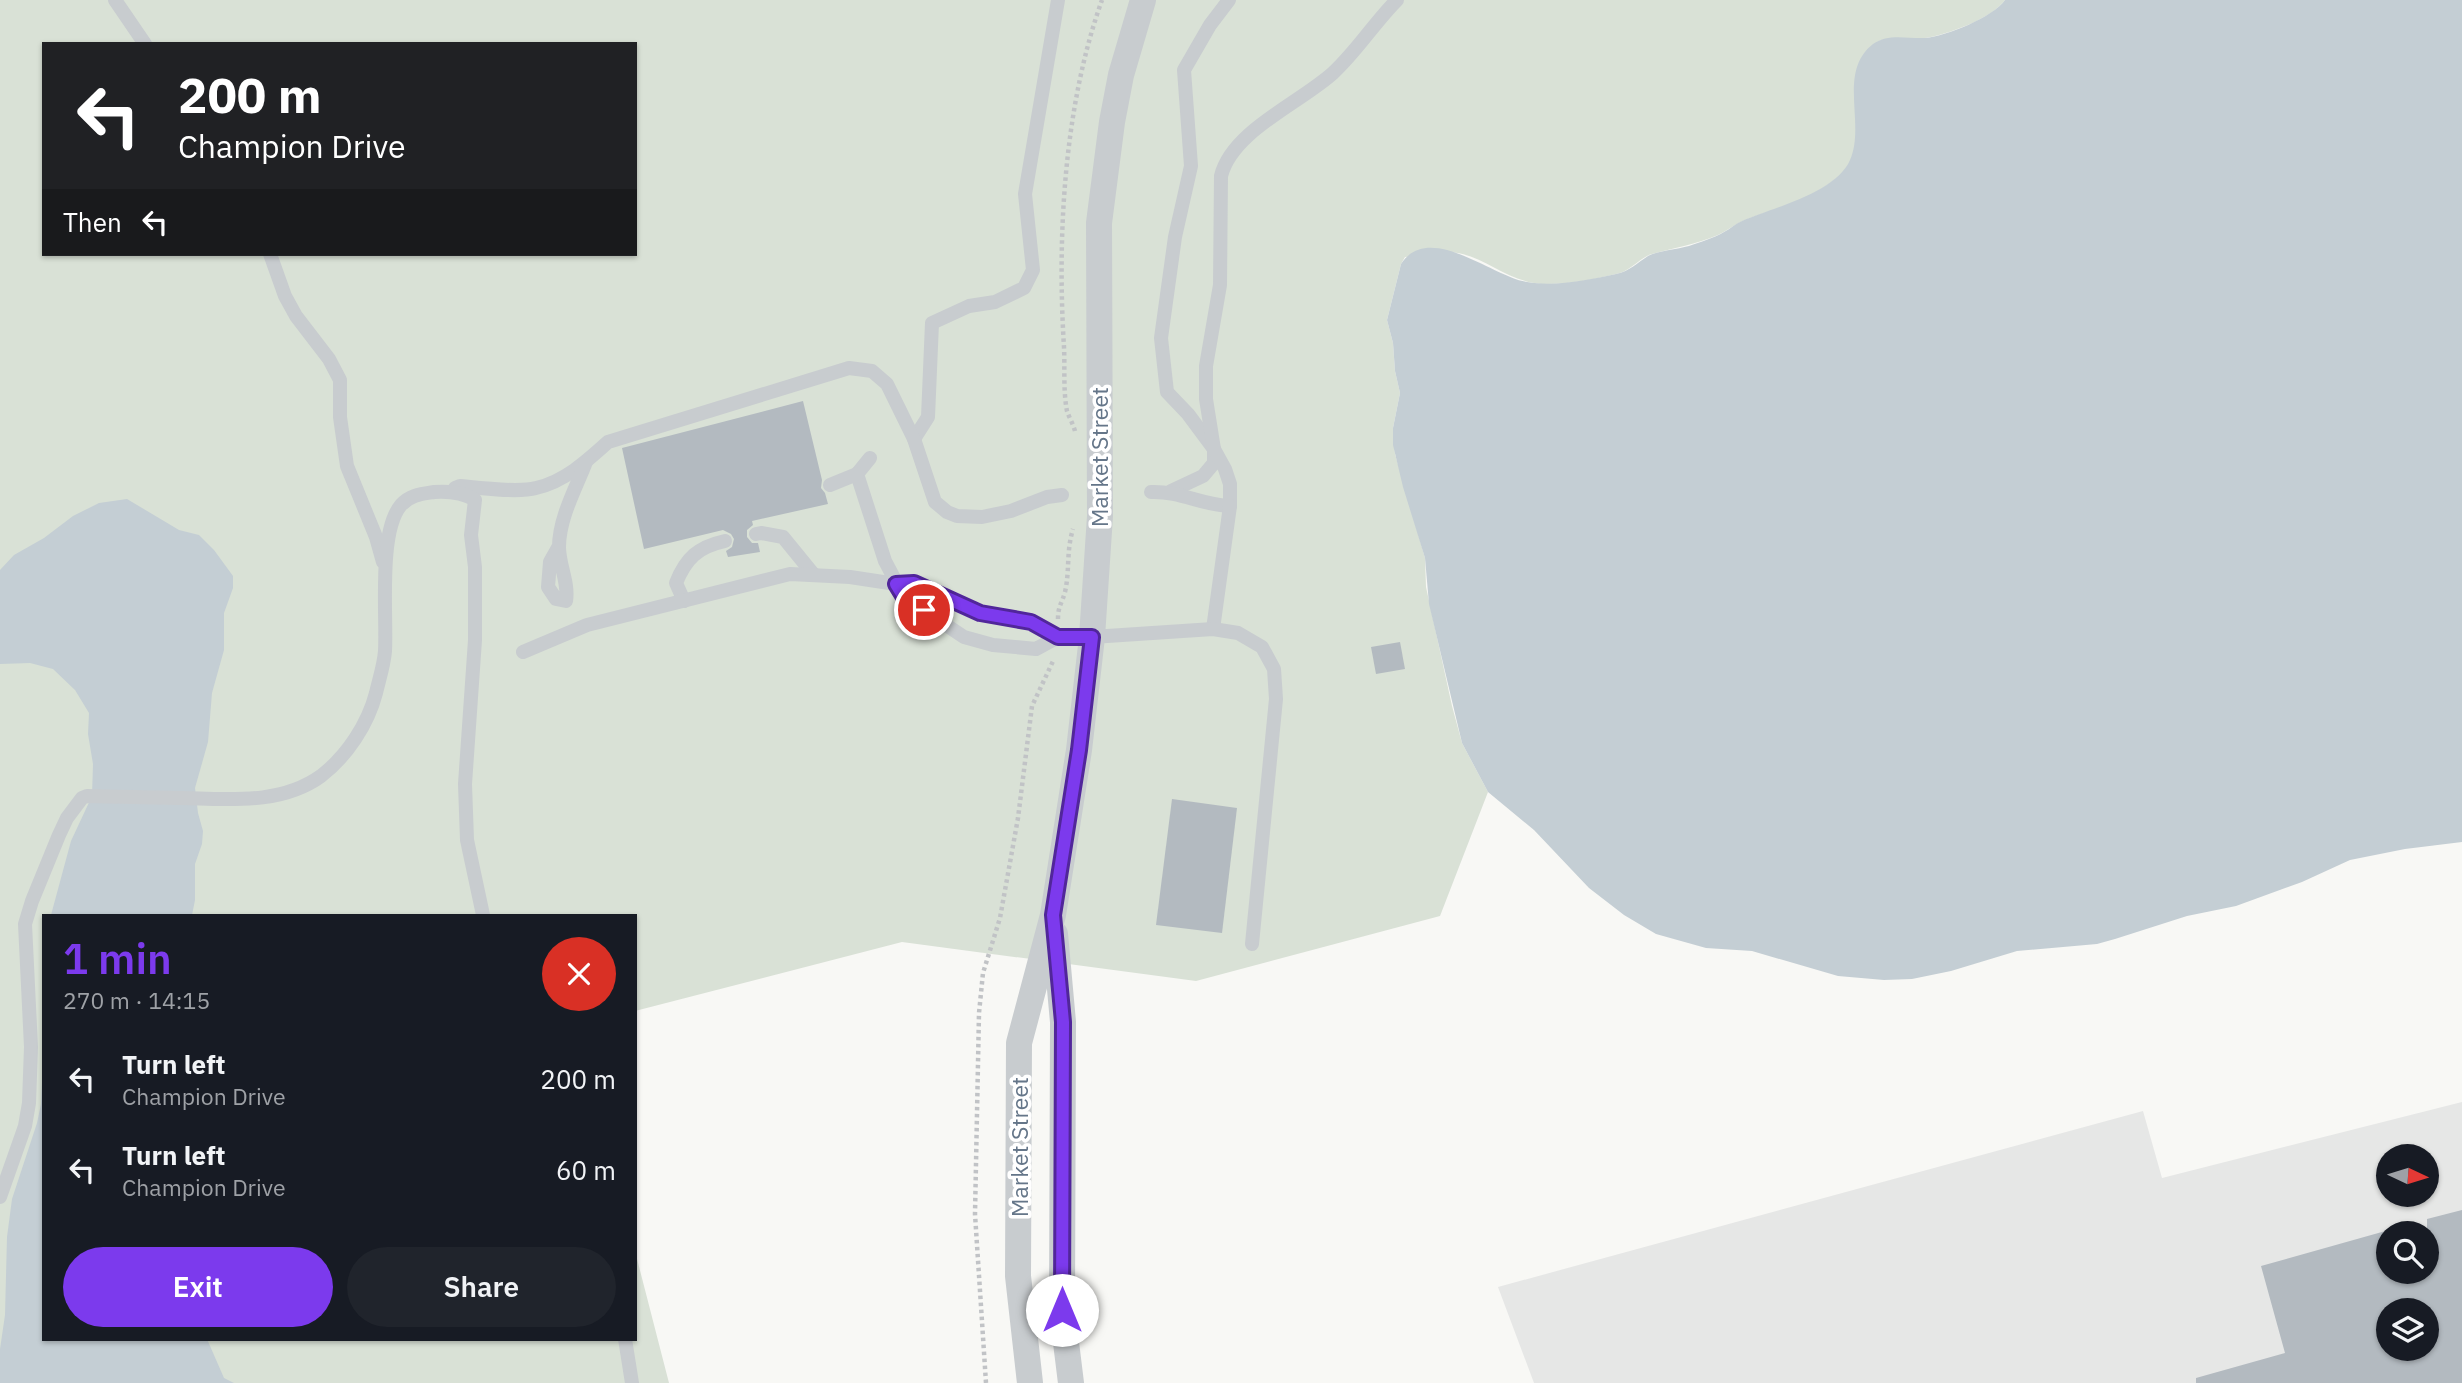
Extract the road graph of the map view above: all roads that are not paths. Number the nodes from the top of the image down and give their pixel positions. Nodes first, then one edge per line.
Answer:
1 (115, 0) edge
2 (1058, 0) edge
3 (1143, 0) edge
4 (1229, 0) edge
5 (1397, 0) edge
6 (144, 42) edge
7 (271, 256) edge
8 (914, 439) junction
9 (1214, 449) junction
10 (870, 458) dead end
11 (586, 461) junction
12 (857, 474) junction
13 (830, 485) dead end
14 (447, 491) junction
15 (1171, 491) junction
16 (1151, 492) dead end
17 (1062, 495) dead end
18 (1230, 506) junction
19 (756, 534) dead end
20 (725, 541) dead end
21 (559, 546) dead end
22 (384, 566) junction
23 (814, 575) junction
24 (896, 584) junction
25 (684, 601) junction
26 (1213, 629) junction
27 (1058, 637) junction
28 (1092, 637) junction
29 (523, 652) dead end
30 (483, 914) edge
31 (1053, 915) junction
32 (1252, 944) dead end
33 (0, 1197) edge
34 (625, 1341) edge
35 (632, 1383) edge
36 (1030, 1383) edge
37 (1071, 1383) edge

1 - 6 lane
2 - 8 lane
3 - 28 street, Market Street
4 - 9 lane
5 - 9 lane
7 - 22 lane
8 - 11 lane
8 - 17 lane
9 - 15 lane
9 - 18 lane
10 - 12 lane
11 - 14 lane
11 - 21 lane
12 - 13 lane
12 - 24 lane
14 - 22 lane
14 - 30 lane
15 - 16 lane
15 - 18 lane
18 - 26 lane
19 - 23 lane
20 - 25 lane
22 - 33 lane
23 - 24 lane
23 - 25 lane
24 - 27 lane
24 - 27 lane
25 - 29 lane
26 - 28 lane
26 - 32 lane
27 - 28 lane
28 - 31 street, Market Street
31 - 36 street, Market Street
31 - 37 street, Market Street
34 - 35 lane

